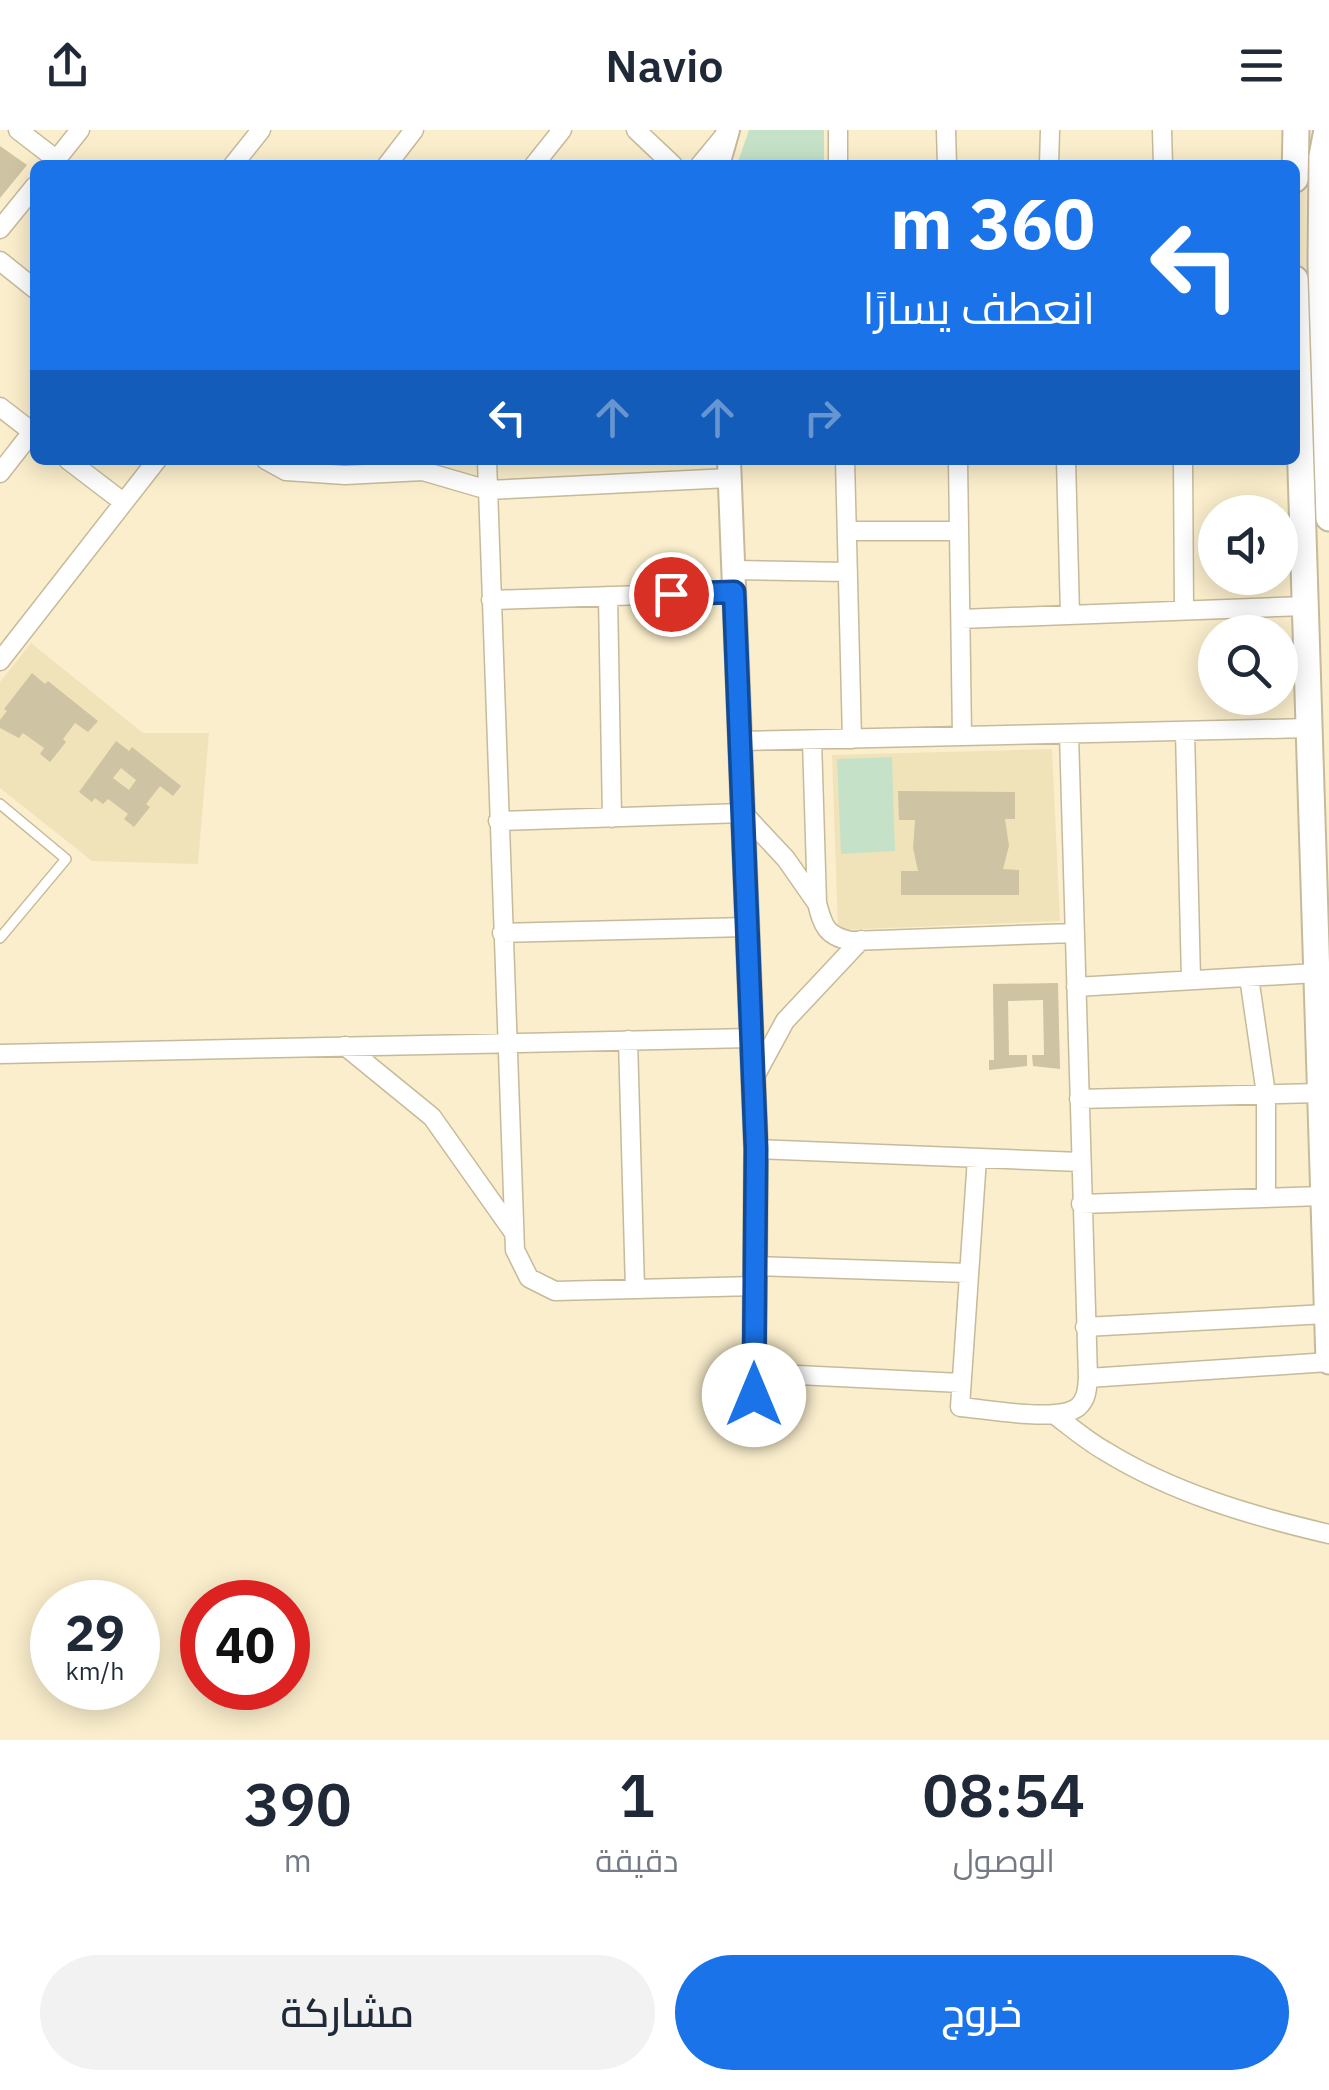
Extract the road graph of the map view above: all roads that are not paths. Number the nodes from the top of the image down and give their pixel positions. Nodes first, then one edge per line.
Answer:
1 (18, 130) edge
2 (80, 130) edge
3 (261, 130) edge
4 (414, 130) edge
5 (562, 130) edge
6 (636, 130) edge
7 (838, 130) edge
8 (946, 130) edge
9 (1050, 130) edge
10 (1162, 130) edge
11 (1296, 130) edge
12 (1326, 130) edge
13 (726, 133) edge
14 (53, 160) edge
15 (57, 160) edge
16 (239, 160) edge
17 (390, 160) edge
18 (538, 160) edge
19 (669, 160) edge
20 (704, 160) edge
21 (719, 160) edge
22 (838, 160) edge
23 (947, 160) edge
24 (1049, 160) edge
25 (1163, 160) edge
26 (1295, 160) edge
27 (30, 192) edge
28 (0, 229) edge
29 (0, 262) edge
30 (1325, 267) edge
31 (30, 285) edge
32 (1326, 332) edge
33 (1300, 402) edge
34 (0, 408) edge
35 (30, 430) edge
36 (30, 438) edge
37 (1328, 450) edge
38 (75, 465) edge
39 (152, 465) edge
40 (275, 465) edge
41 (428, 465) edge
42 (488, 465) edge
43 (846, 465) edge
44 (958, 465) edge
45 (1066, 465) edge
46 (1184, 465) edge
47 (729, 469) edge
48 (0, 473) edge
49 (488, 490) junction
50 (124, 502) junction
51 (1329, 518) edge
52 (959, 531) junction
53 (847, 532) junction
54 (848, 572) junction
55 (733, 581) junction
56 (608, 596) junction
57 (491, 600) junction
58 (1184, 610) junction
59 (1070, 614) junction
60 (1313, 614) edge
61 (960, 620) junction
62 (0, 661) edge
63 (1318, 668) edge
64 (1309, 728) junction
65 (1185, 731) junction
66 (1069, 734) junction
67 (962, 736) junction
68 (852, 739) junction
69 (812, 740) junction
70 (740, 741) junction
71 (0, 804) edge
72 (742, 814) junction
73 (612, 818) junction
74 (498, 821) junction
75 (817, 903) junction
76 (747, 927) junction
77 (502, 932) junction
78 (1074, 933) junction
79 (0, 938) edge
80 (861, 940) junction
81 (1316, 973) junction
82 (1249, 977) junction
83 (1191, 980) junction
84 (1076, 986) junction
85 (751, 1038) junction
86 (628, 1040) junction
87 (506, 1043) junction
88 (344, 1046) junction
89 (0, 1054) edge
90 (753, 1080) junction
91 (1319, 1092) junction
92 (1266, 1094) junction
93 (1079, 1099) junction
94 (756, 1149) junction
95 (977, 1158) junction
96 (1080, 1162) junction
97 (1322, 1196) junction
98 (1266, 1198) junction
99 (1082, 1204) junction
100 (514, 1234) junction
101 (968, 1273) junction
102 (755, 1276) junction
103 (635, 1290) junction
104 (1326, 1314) junction
105 (1085, 1327) junction
106 (1329, 1362) edge
107 (1088, 1378) junction
108 (961, 1383) junction
109 (754, 1384) joint
110 (1055, 1415) junction
111 (1329, 1534) edge

1 - 14 street
2 - 15 street
3 - 16 street
4 - 17 street
5 - 18 street
6 - 19 street
7 - 22 street
8 - 23 street
9 - 24 street
10 - 25 street
11 - 26 main road
12 - 30 main road
13 - 20 street
13 - 21 street
27 - 28 street
29 - 31 street
30 - 32 main road
32 - 37 main road
33 - 60 main road
34 - 35 street
36 - 48 street
37 - 51 main road
38 - 50 street
39 - 50 street
40 - 41 street
41 - 49 street
42 - 49 street
43 - 53 street
44 - 52 street
45 - 59 street
46 - 58 street
47 - 49 street
47 - 55 street
49 - 57 street
50 - 62 street
52 - 53 street
52 - 61 street
53 - 54 street
54 - 55 street
54 - 68 street
55 - 56 street
55 - 70 street
56 - 57 street
56 - 73 street
57 - 74 street
58 - 59 street
58 - 60 street
59 - 61 street
60 - 63 main road
61 - 67 street
63 - 64 main road
64 - 65 street
64 - 81 main road
65 - 66 street
65 - 83 street
66 - 67 street
66 - 78 street
67 - 68 street
68 - 69 street
69 - 70 street
69 - 75 street
70 - 72 street
71 - 79 lane
72 - 73 street
72 - 75 street
72 - 76 street
73 - 74 street
74 - 77 street
75 - 80 street
76 - 77 street
76 - 85 street
77 - 87 street
78 - 80 street
78 - 84 street
80 - 90 street
81 - 82 street
81 - 91 main road
82 - 83 street
82 - 92 street
83 - 84 street
84 - 93 street
85 - 86 street
85 - 90 street
86 - 87 street
86 - 103 street
87 - 88 street
87 - 100 street
88 - 89 street
88 - 100 street
90 - 94 street
91 - 92 street
91 - 97 main road
92 - 93 street
92 - 98 street
93 - 96 street
94 - 95 street
94 - 102 street
95 - 96 street
95 - 101 street
96 - 99 street
97 - 98 street
97 - 104 main road
98 - 99 street
99 - 105 street
100 - 103 street
101 - 102 street
101 - 108 street
102 - 103 street
102 - 109 street
104 - 105 street
104 - 106 main road
105 - 107 street
106 - 107 street
107 - 110 street
108 - 109 street
108 - 110 street
110 - 111 street

